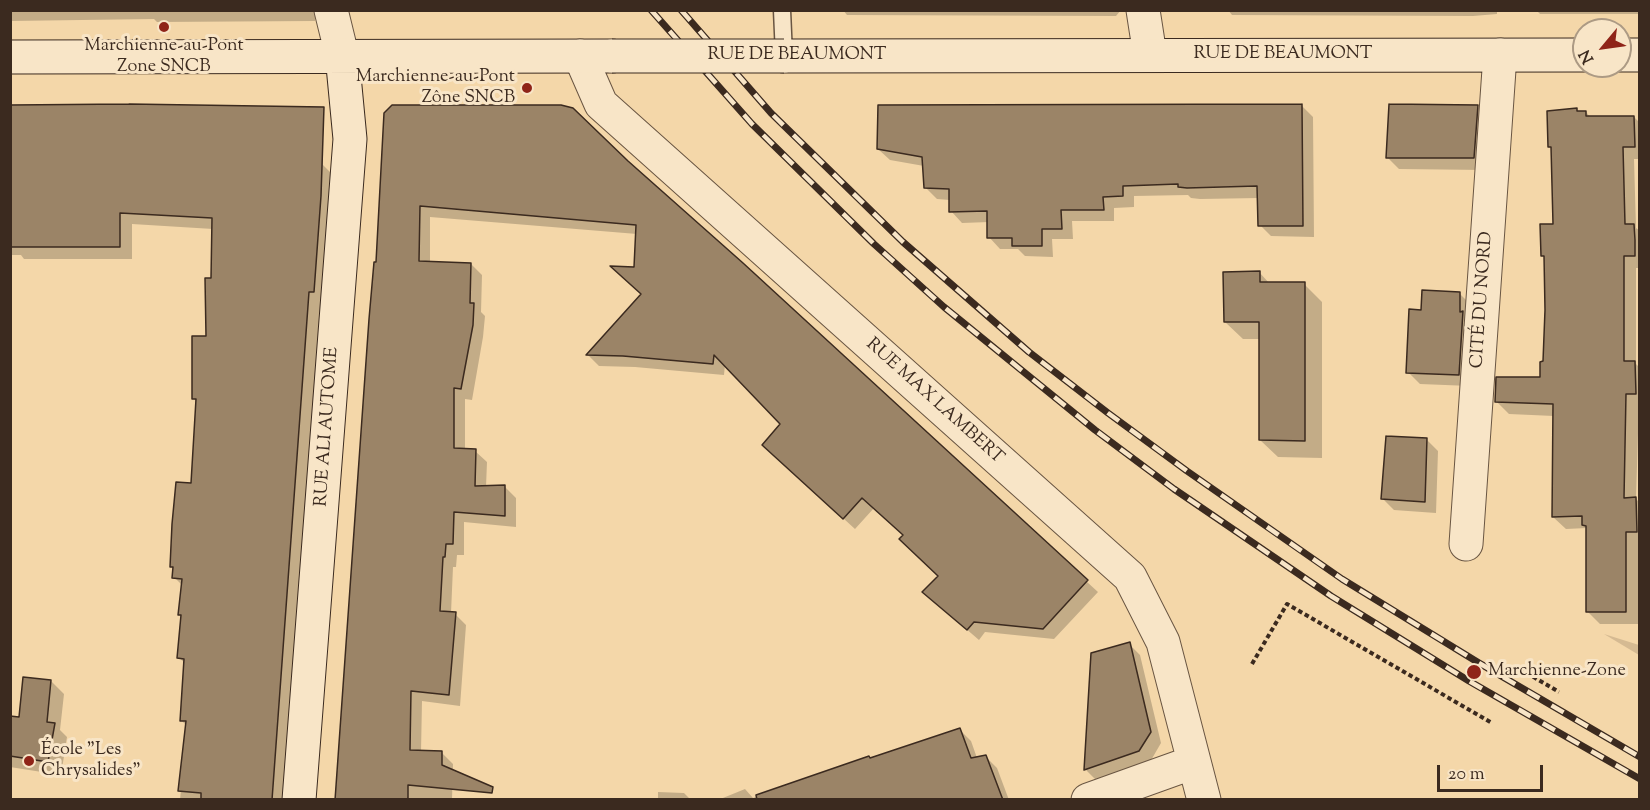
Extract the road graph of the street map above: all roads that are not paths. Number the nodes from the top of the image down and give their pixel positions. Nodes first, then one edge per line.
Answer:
1 (331, 10) edge
2 (782, 10) edge
3 (1143, 10) edge
4 (342, 55) junction
5 (1500, 55) junction
6 (1572, 55) edge
7 (580, 56) junction
8 (784, 56) junction
9 (1150, 56) junction
10 (10, 57) edge
11 (1466, 544) dead end
12 (1194, 762) junction
13 (299, 800) edge
14 (1088, 800) edge
15 (1204, 800) edge

1 - 4 street, RUE ALI AUTOME
2 - 8 lane
3 - 9 street
4 - 7 street, RUE DE BEAUMONT
4 - 10 street, RUE DE BEAUMONT
4 - 13 street, RUE ALI AUTOME
5 - 6 street, RUE DE BEAUMONT
5 - 9 street, RUE DE BEAUMONT
5 - 11 street, CITÉ DU NORD
7 - 8 street, RUE DE BEAUMONT, bridge
7 - 12 street, RUE MAX LAMBERT
8 - 9 street, RUE DE BEAUMONT
12 - 14 street
12 - 15 street, RUE MAX LAMBERT

